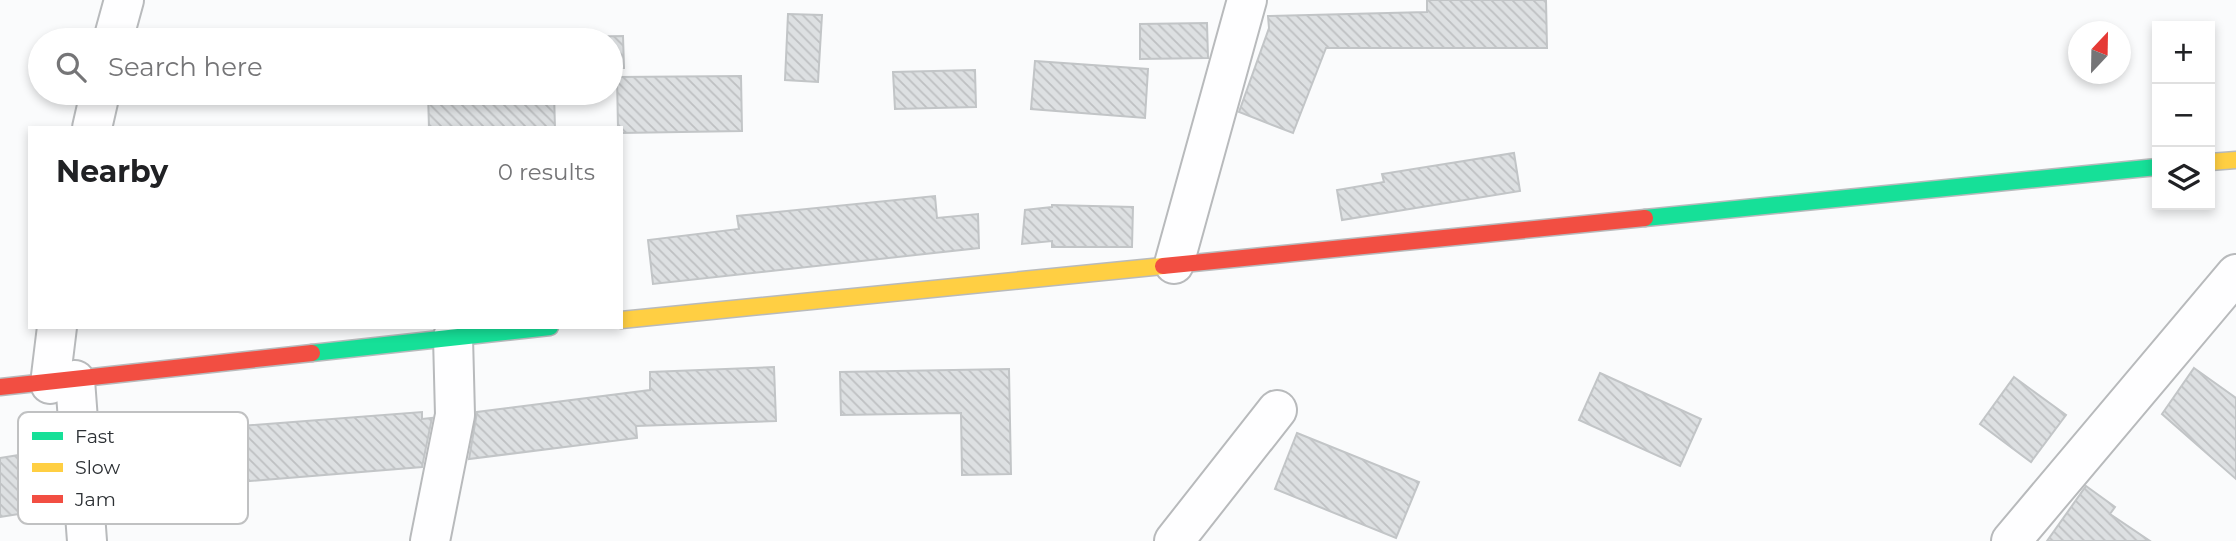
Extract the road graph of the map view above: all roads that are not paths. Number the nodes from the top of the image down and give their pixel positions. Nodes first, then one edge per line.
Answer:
1 (124, 0) edge
2 (1247, 0) edge
3 (116, 28) edge
4 (97, 105) edge
5 (92, 126) edge
6 (2236, 160) edge
7 (2215, 162) edge
8 (2152, 167) edge
9 (1174, 264) junction
10 (2236, 274) edge
11 (623, 320) edge
12 (57, 329) edge
13 (531, 329) edge
14 (453, 337) junction
15 (62, 382) junction
16 (0, 387) edge
17 (1277, 410) dead end
18 (67, 412) edge
19 (430, 541) edge
20 (1174, 541) edge
21 (2011, 541) edge

1 - 3 street
2 - 9 street
4 - 5 street
6 - 7 street
8 - 9 street
9 - 11 street
10 - 21 street
12 - 15 street
13 - 14 street
14 - 15 street
14 - 19 street
15 - 16 street
15 - 18 street
17 - 20 street

